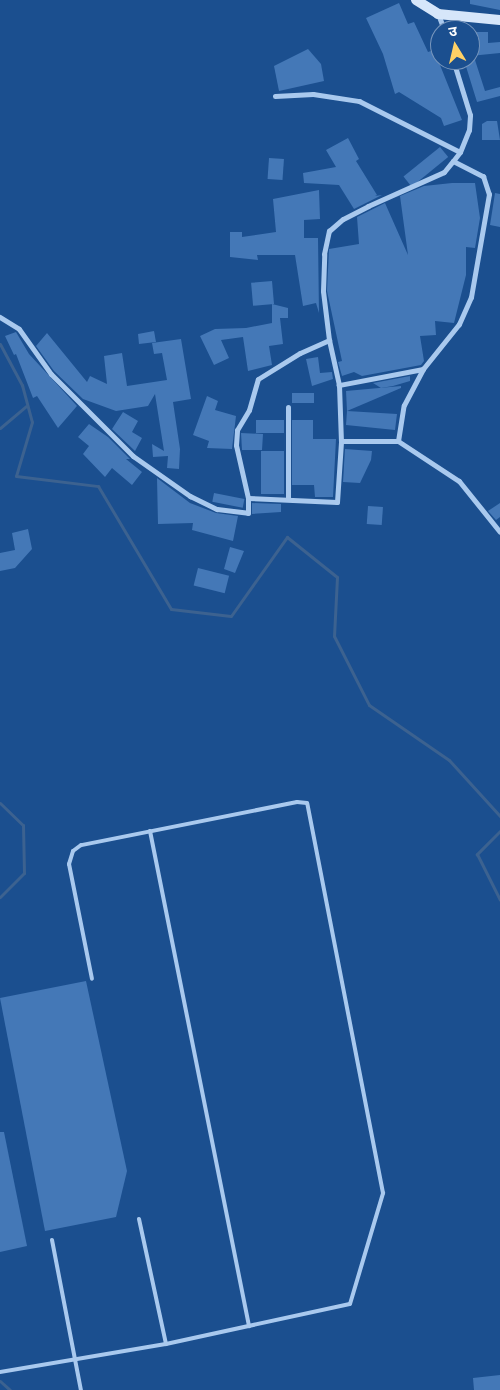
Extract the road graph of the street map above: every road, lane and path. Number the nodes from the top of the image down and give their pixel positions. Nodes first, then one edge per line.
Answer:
1 (416, 0) edge
2 (438, 14) junction
3 (440, 20) edge
4 (500, 20) edge
5 (456, 70) edge
6 (275, 96) dead end
7 (462, 149) junction
8 (453, 161) junction
9 (0, 317) edge
10 (329, 340) junction
11 (422, 369) junction
12 (339, 385) junction
13 (288, 407) dead end
14 (340, 441) junction
15 (398, 441) junction
16 (248, 498) junction
17 (288, 500) junction
18 (500, 532) edge
19 (150, 831) junction
20 (92, 979) dead end
21 (139, 1219) dead end
22 (52, 1240) dead end
23 (249, 1326) junction
24 (166, 1344) junction
25 (75, 1358) junction
26 (2, 1372) edge
27 (81, 1389) edge

1 - 2 main road
2 - 3 street
2 - 4 main road
5 - 7 street
6 - 7 street
7 - 8 street
8 - 10 street
8 - 11 street
9 - 16 street
10 - 12 street
10 - 16 street
11 - 12 street
11 - 15 street
12 - 14 street
13 - 17 street
14 - 15 street
14 - 17 street
15 - 18 street
16 - 17 street
19 - 20 lane
19 - 23 lane
19 - 23 lane
21 - 24 lane
22 - 25 lane
23 - 24 lane
24 - 25 lane
25 - 26 lane
25 - 27 lane

